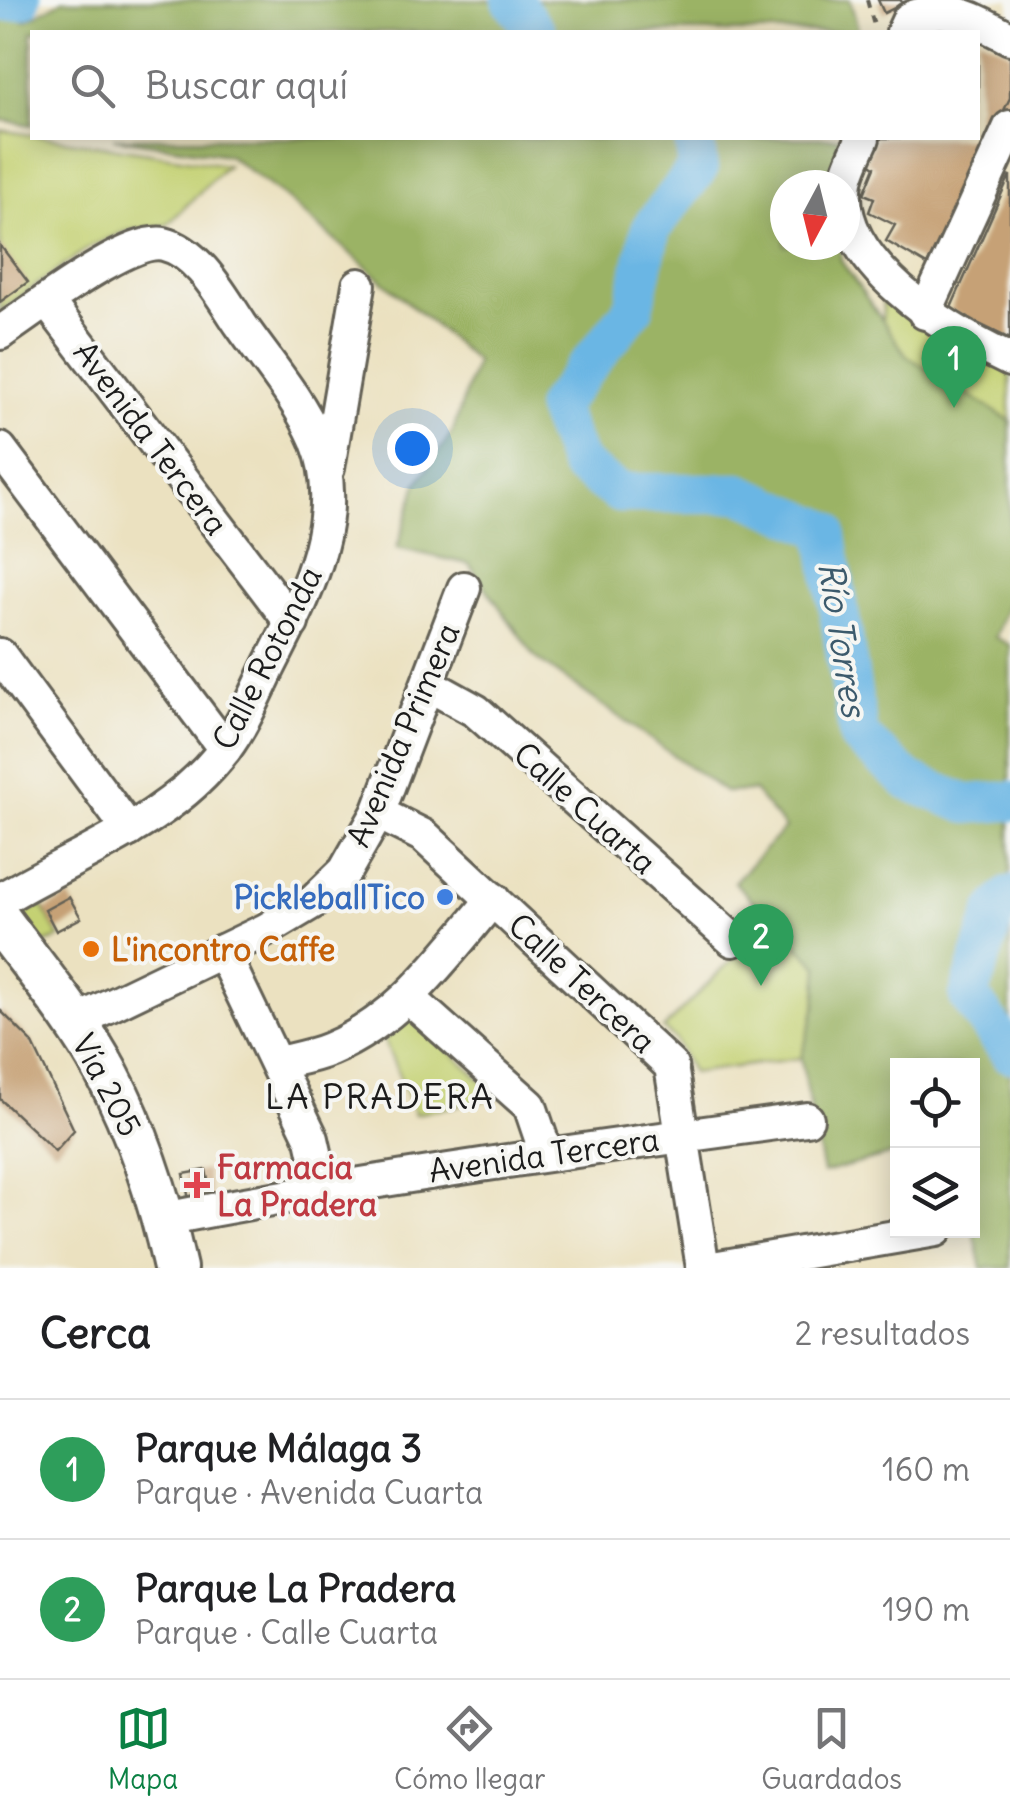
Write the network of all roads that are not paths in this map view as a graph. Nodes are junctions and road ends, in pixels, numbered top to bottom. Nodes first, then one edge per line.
1 (906, 26) edge
2 (1010, 38) edge
3 (1010, 127) edge
4 (861, 140) edge
5 (358, 285) dead end
6 (48, 301) junction
7 (925, 313) junction
8 (0, 333) edge
9 (1010, 360) edge
10 (0, 449) edge
11 (327, 479) junction
12 (464, 588) dead end
13 (292, 622) junction
14 (0, 655) edge
15 (429, 686) junction
16 (225, 749) junction
17 (378, 814) junction
18 (129, 830) junction
19 (493, 899) junction
20 (0, 900) edge
21 (0, 921) edge
22 (733, 940) dead end
23 (222, 950) junction
24 (409, 998) junction
25 (75, 1022) junction
26 (278, 1063) junction
27 (807, 1119) dead end
28 (682, 1136) junction
29 (546, 1153) junction
30 (323, 1188) junction
31 (164, 1219) junction
32 (890, 1238) edge
33 (175, 1268) edge
34 (703, 1268) edge
35 (713, 1268) edge

1 - 2 street
3 - 7 street
4 - 7 street
5 - 11 street
6 - 8 street, Calle Rotonda
6 - 11 street, Calle Rotonda
6 - 13 street, Avenida Tercera
7 - 9 street
10 - 16 street
11 - 13 street, Calle Rotonda
12 - 15 street, Avenida Primera
13 - 16 street, Calle Rotonda
14 - 18 street
15 - 17 street, Avenida Primera
15 - 22 street, Calle Cuarta
16 - 18 street, Calle Rotonda
17 - 19 street, Calle Tercera
17 - 23 street, Avenida Primera
18 - 20 street, Calle Rotonda
19 - 24 street
19 - 28 street, Calle Tercera
21 - 25 main road, Vía 205
23 - 25 street, Avenida Primera
23 - 26 street
24 - 26 street
24 - 29 street
25 - 31 main road, Vía 205
26 - 30 street
27 - 28 street, Avenida Tercera
28 - 29 street, Avenida Tercera
28 - 34 street, Calle Tercera
29 - 30 street, Avenida Tercera
30 - 31 street, Avenida Tercera
31 - 33 main road, Vía 205
32 - 35 street

